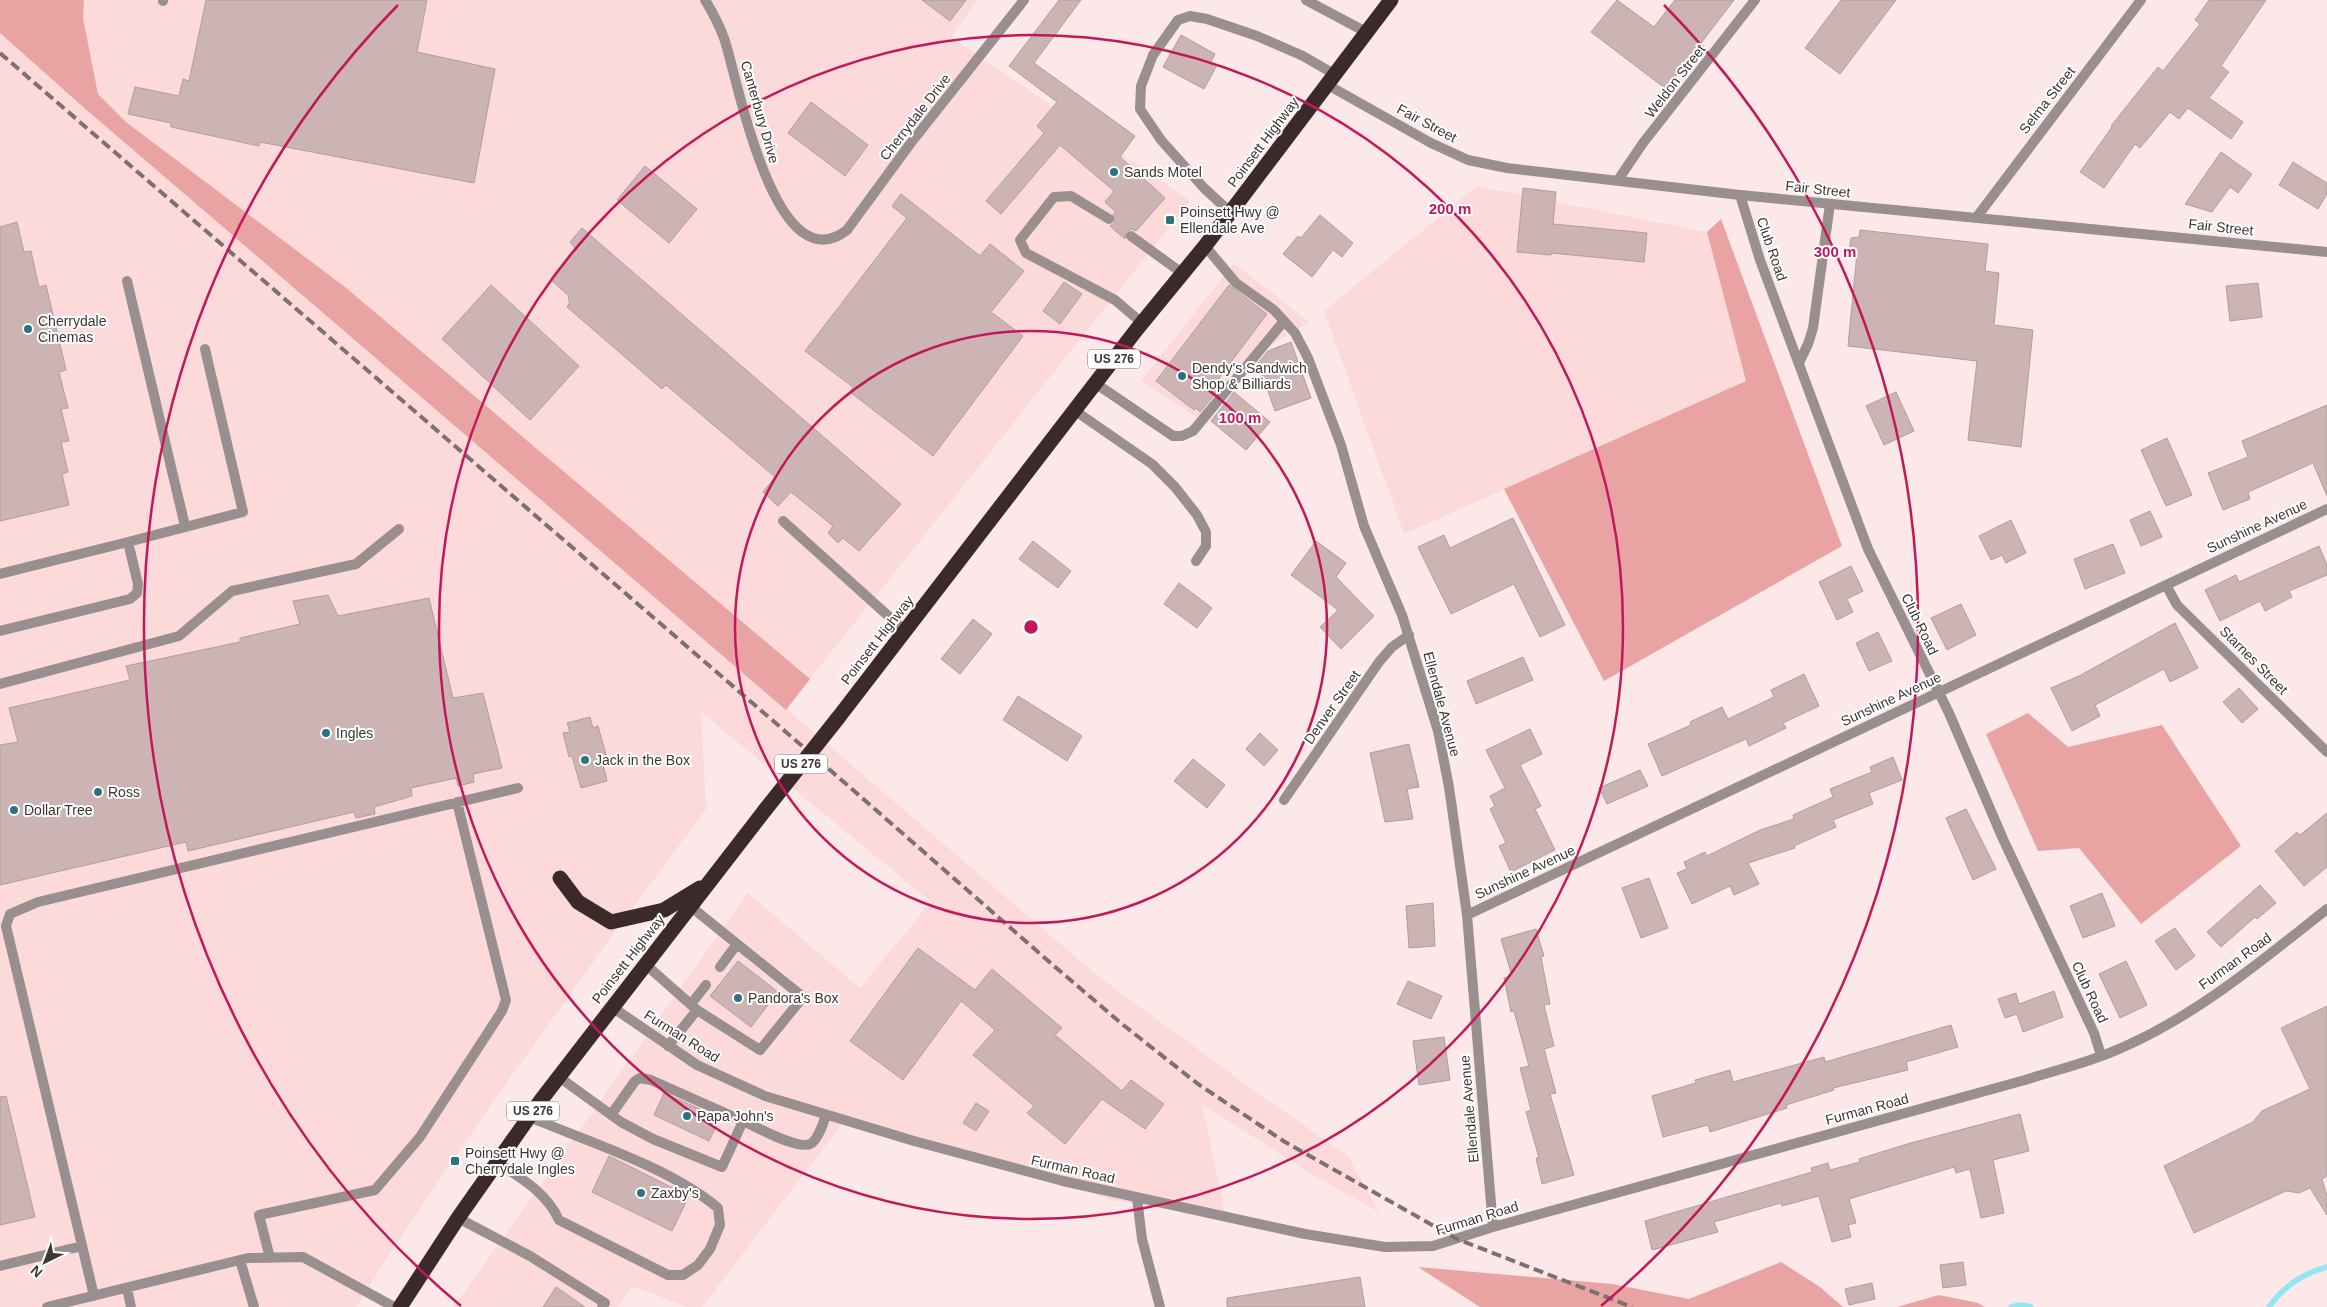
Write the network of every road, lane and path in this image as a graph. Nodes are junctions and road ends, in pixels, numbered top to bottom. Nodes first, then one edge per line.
1 (705, 0) edge
2 (1024, 0) edge
3 (1306, 0) edge
4 (1391, 0) edge
5 (1755, 0) edge
6 (2142, 0) edge
7 (1366, 32) junction
8 (1330, 79) junction
9 (1618, 180) junction
10 (1740, 195) junction
11 (1830, 204) junction
12 (1230, 212) junction
13 (1976, 218) junction
14 (1109, 219) dead end
15 (1131, 236) dead end
16 (823, 240) joint
17 (1205, 246) junction
18 (2327, 252) edge
19 (1182, 274) junction
20 (127, 281) dead end
21 (1284, 321) junction
22 (1142, 322) junction
23 (205, 349) dead end
24 (1799, 363) junction
25 (1095, 383) junction
26 (1074, 410) junction
27 (2327, 509) edge
28 (783, 521) dead end
29 (185, 526) junction
30 (398, 529) dead end
31 (128, 542) junction
32 (1196, 561) dead end
33 (0, 574) edge
34 (2166, 585) junction
35 (0, 631) edge
36 (905, 631) junction
37 (1408, 635) junction
38 (0, 684) edge
39 (1938, 692) junction
40 (2327, 752) edge
41 (518, 788) dead end
42 (1284, 800) dead end
43 (457, 802) junction
44 (560, 878) dead end
45 (707, 884) junction
46 (690, 906) junction
47 (2327, 908) edge
48 (1467, 914) junction
49 (737, 944) junction
50 (644, 964) junction
51 (720, 967) dead end
52 (706, 985) dead end
53 (612, 1006) junction
54 (694, 1007) junction
55 (668, 1046) junction
56 (2101, 1055) junction
57 (558, 1077) junction
58 (611, 1115) junction
59 (826, 1115) junction
60 (529, 1117) junction
61 (743, 1122) junction
62 (496, 1162) junction
63 (1137, 1198) junction
64 (458, 1218) junction
65 (1493, 1227) junction
66 (82, 1246) junction
67 (270, 1258) junction
68 (240, 1260) junction
69 (0, 1266) edge
70 (126, 1288) junction
71 (94, 1296) junction
72 (597, 1304) edge
73 (60, 1305) edge
74 (47, 1307) edge
75 (131, 1307) edge
76 (254, 1307) edge
77 (394, 1307) edge
78 (400, 1307) edge
79 (1160, 1307) edge

1 - 16 street, Canterbury Drive
2 - 16 street, Cherrydale Drive
3 - 7 street
4 - 7 highway, Poinsett Highway / US 276
5 - 9 street, Weldon Street
6 - 13 street, Selma Street
7 - 8 highway, Poinsett Highway / US 276
8 - 9 street, Fair Street
8 - 12 highway, Poinsett Highway / US 276
8 - 12 street, Fair Street
9 - 10 street, Fair Street
10 - 11 street, Fair Street
10 - 24 street, Club Road
11 - 13 street, Fair Street
11 - 24 street
12 - 17 highway, Poinsett Highway / US 276
13 - 18 street, Fair Street
14 - 22 street
15 - 19 street
17 - 19 highway, Poinsett Highway / US 276
17 - 21 street, Ellendale Avenue
19 - 22 highway, Poinsett Highway / US 276
20 - 29 street
21 - 25 street
21 - 37 street, Ellendale Avenue
22 - 25 highway, Poinsett Highway / US 276
23 - 29 street
24 - 39 street, Club Road
25 - 26 highway, Poinsett Highway / US 276
26 - 32 street
26 - 36 highway, Poinsett Highway / US 276
27 - 34 street, Sunshine Avenue
28 - 36 street
29 - 31 street
30 - 38 street
31 - 33 street
31 - 35 street
34 - 39 street, Sunshine Avenue
34 - 40 street, Starnes Street
36 - 45 highway, Poinsett Highway / US 276, bridge
37 - 42 street, Denver Street
37 - 48 street, Ellendale Avenue
39 - 48 street, Sunshine Avenue
39 - 56 street, Club Road
41 - 43 street
43 - 66 street
43 - 67 street
44 - 45 highway
45 - 46 highway, Poinsett Highway / US 276
46 - 49 street
46 - 50 highway, Poinsett Highway / US 276
47 - 56 street, Furman Road
48 - 65 street, Ellendale Avenue
49 - 51 street
49 - 54 street
50 - 53 highway, Poinsett Highway / US 276
50 - 54 street
52 - 54 street
53 - 55 street, Furman Road
53 - 57 highway, Poinsett Highway / US 276
54 - 55 street
55 - 59 street, Furman Road
56 - 65 street, Furman Road
57 - 58 street
57 - 60 highway, Poinsett Highway / US 276
58 - 61 street
58 - 61 street
59 - 61 street
59 - 63 street, Furman Road
60 - 62 highway, Poinsett Highway / US 276
60 - 62 street
62 - 64 highway, Poinsett Highway / US 276
63 - 65 street, Furman Road
63 - 79 street
64 - 72 street
64 - 78 highway, Poinsett Highway / US 276
66 - 69 street
66 - 71 street
67 - 68 street
67 - 77 street
68 - 70 street
68 - 76 street
70 - 71 street
70 - 75 street
71 - 73 street
73 - 74 street

